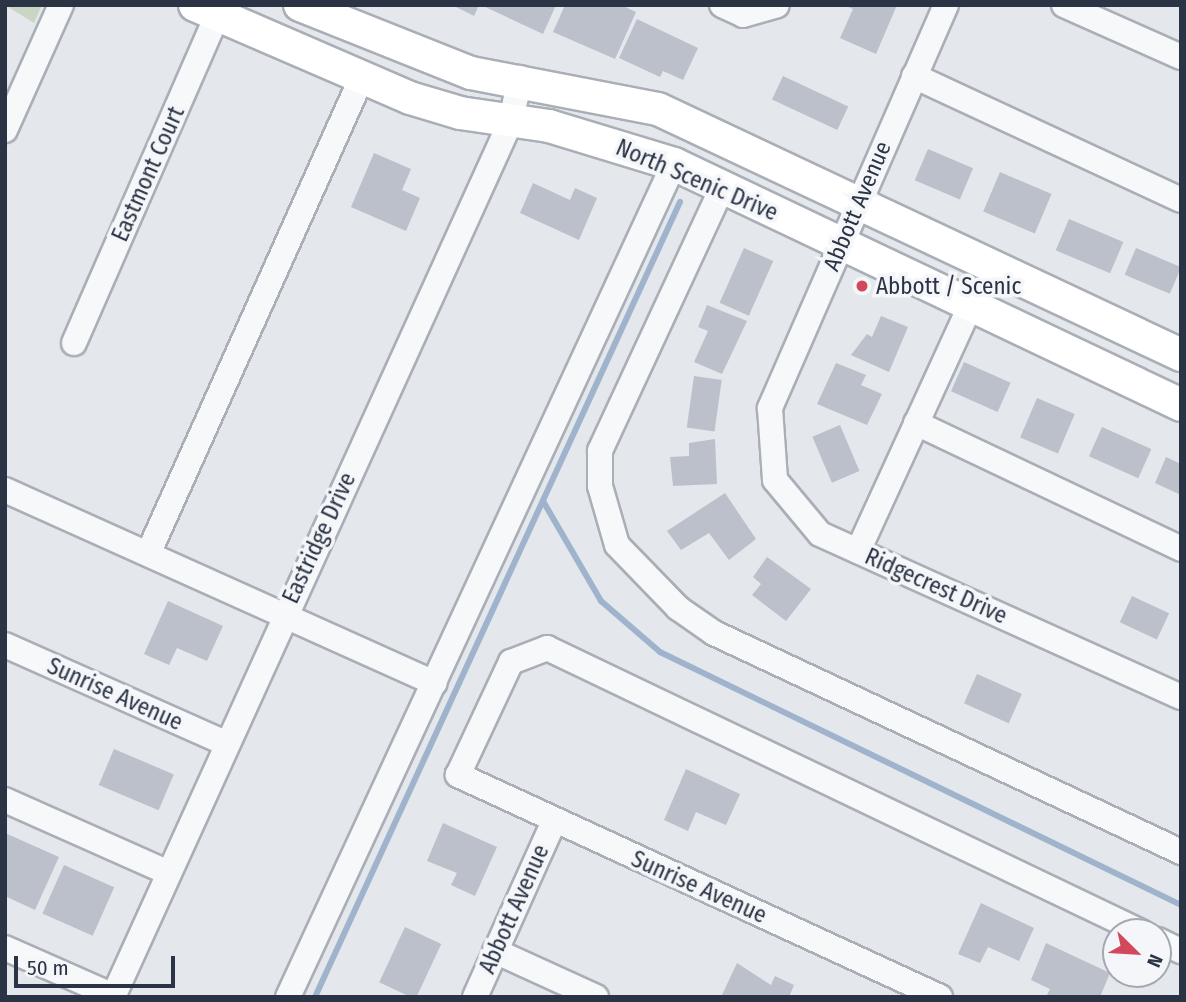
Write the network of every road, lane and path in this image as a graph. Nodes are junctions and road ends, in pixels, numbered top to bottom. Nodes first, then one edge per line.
1 (61, 5) edge
2 (300, 5) edge
3 (722, 5) edge
4 (777, 5) edge
5 (946, 5) edge
6 (1064, 5) edge
7 (211, 9) edge
8 (1181, 57) edge
9 (914, 76) junction
10 (362, 77) junction
11 (520, 78) junction
12 (511, 121) junction
13 (5, 130) edge
14 (674, 164) junction
15 (722, 188) junction
16 (1181, 200) edge
17 (856, 204) junction
18 (840, 244) junction
19 (970, 306) junction
20 (74, 343) dead end
21 (1181, 355) edge
22 (1181, 405) edge
23 (771, 408) joint
24 (916, 423) junction
25 (5, 490) edge
26 (1181, 548) edge
27 (858, 551) junction
28 (148, 554) junction
29 (284, 614) junction
30 (5, 645) edge
31 (435, 683) junction
32 (1181, 697) edge
33 (225, 743) junction
34 (5, 800) edge
35 (554, 821) junction
36 (1181, 852) edge
37 (167, 872) junction
38 (1112, 918) edge
39 (5, 948) edge
40 (495, 951) junction
41 (114, 997) edge
42 (288, 997) edge
43 (475, 997) edge
44 (596, 997) edge
45 (940, 997) edge

1 - 13 street
2 - 11 main road, North Scenic Drive
3 - 4 street
5 - 9 street, Abbott Avenue
6 - 8 street
7 - 10 main road, North Scenic Drive
7 - 20 street, Eastmont Court
9 - 16 street
9 - 17 street, Abbott Avenue
10 - 12 main road, North Scenic Drive
10 - 28 street
11 - 12 street, Eastridge Drive
11 - 17 main road, North Scenic Drive
12 - 14 main road, North Scenic Drive
12 - 29 street, Eastridge Drive
14 - 15 main road, North Scenic Drive
14 - 31 street
15 - 18 main road, North Scenic Drive
15 - 36 street
17 - 18 street, Abbott Avenue
17 - 21 main road, North Scenic Drive
18 - 19 main road, North Scenic Drive
18 - 23 street, Abbott Avenue
19 - 22 main road, North Scenic Drive
19 - 24 street
23 - 27 street, Ridgecrest Drive
24 - 26 street
24 - 27 street
25 - 28 street
27 - 32 street, Ridgecrest Drive
28 - 29 street
29 - 31 street
29 - 33 street, Eastridge Drive
30 - 33 street, Sunrise Avenue
31 - 42 street
33 - 37 street, Eastridge Drive
34 - 37 street
35 - 38 street, Sunrise Avenue
35 - 40 street, Abbott Avenue
35 - 45 street, Sunrise Avenue
37 - 41 street, Eastridge Drive
39 - 41 street
40 - 43 street, Abbott Avenue
40 - 44 street

